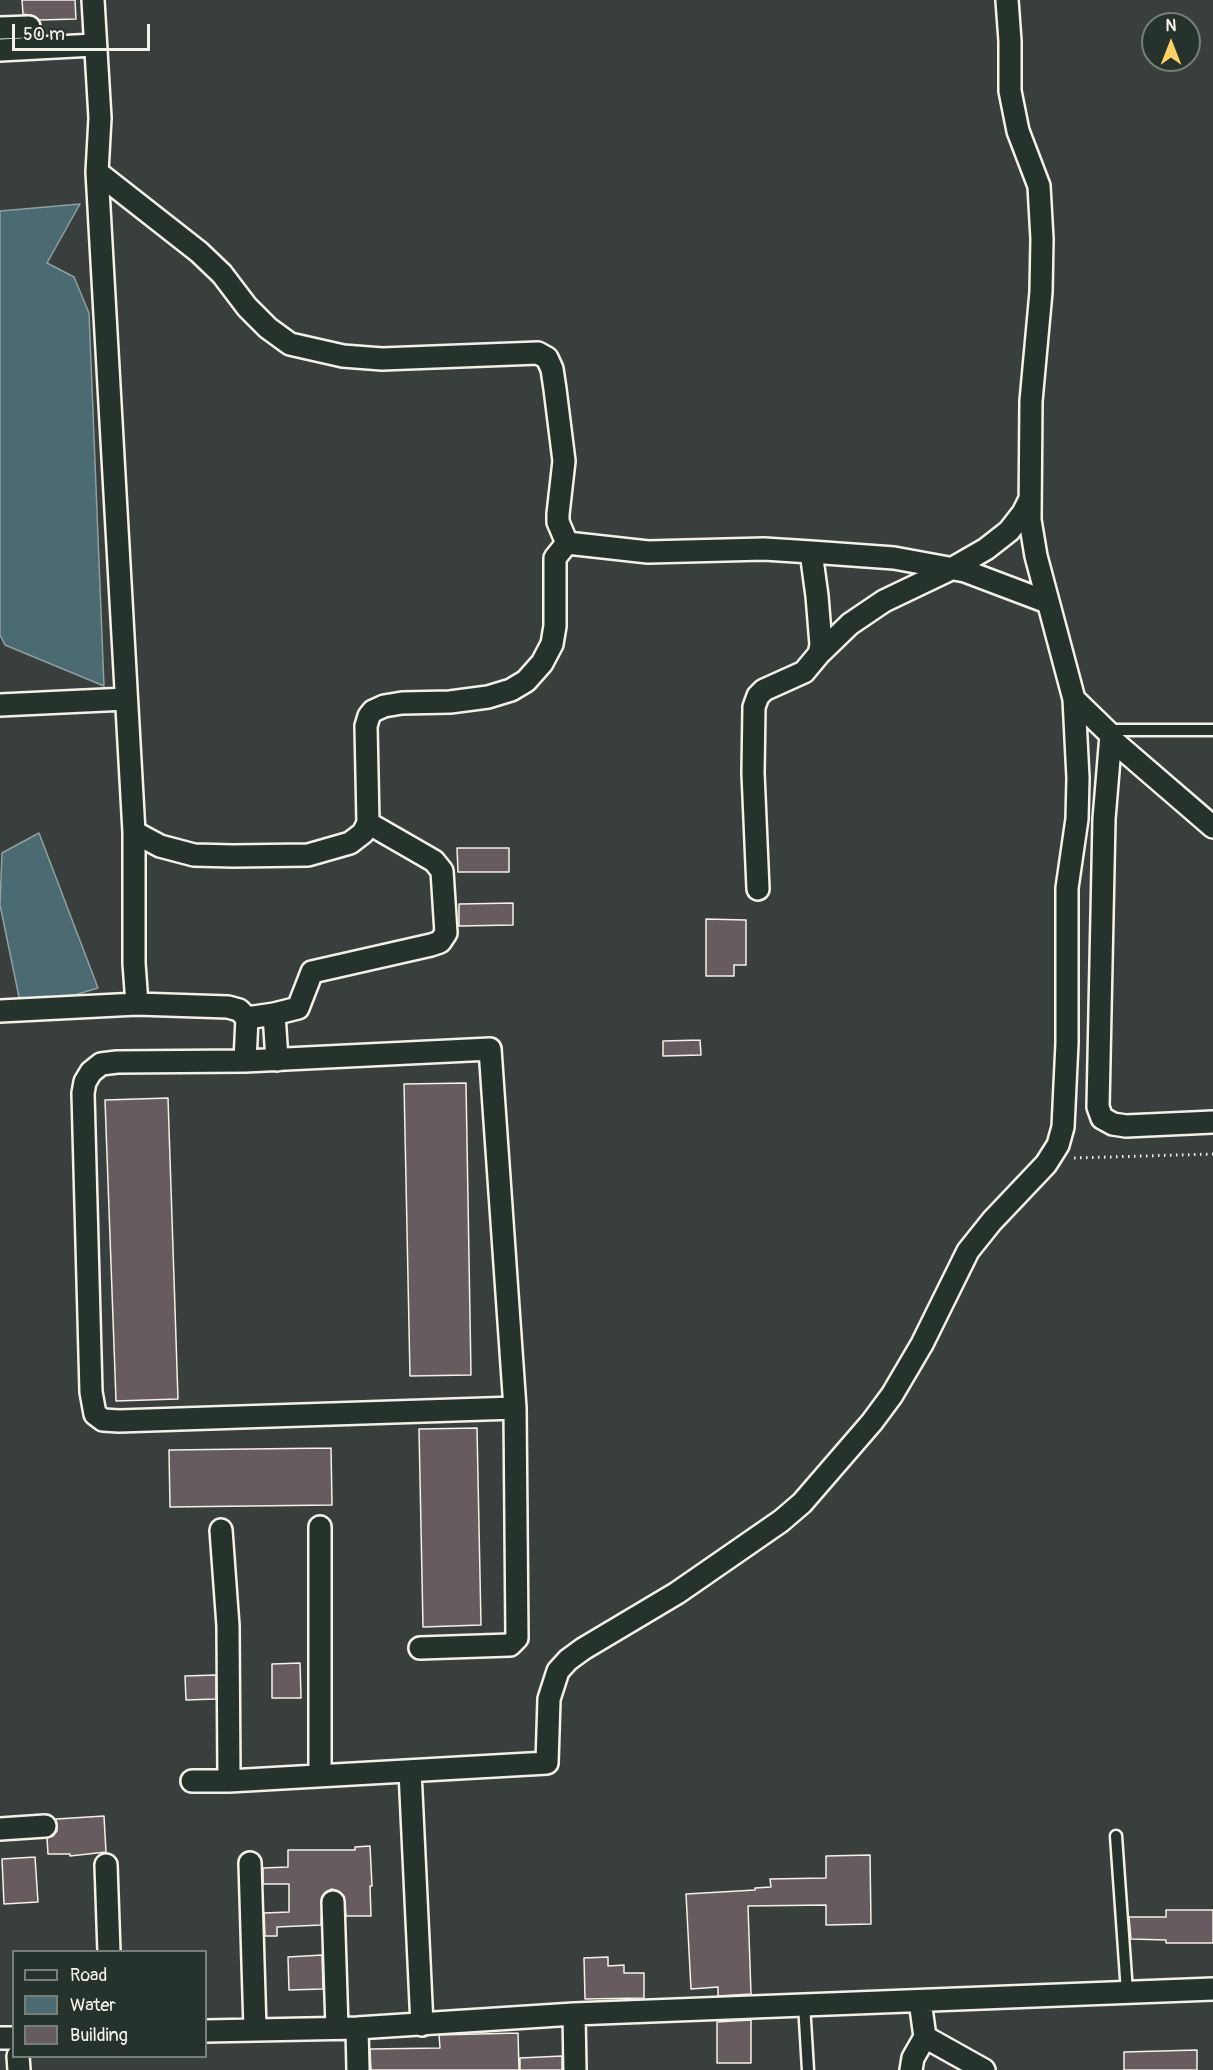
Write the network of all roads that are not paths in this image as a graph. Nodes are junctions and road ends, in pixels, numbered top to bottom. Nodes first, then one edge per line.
1 (93, 0) edge
2 (1007, 0) edge
3 (29, 27) dead end
4 (0, 28) edge
5 (94, 45) junction
6 (0, 50) edge
7 (97, 172) junction
8 (1030, 499) junction
9 (567, 543) junction
10 (811, 552) junction
11 (953, 568) junction
12 (1047, 602) junction
13 (819, 654) junction
14 (126, 699) junction
15 (1074, 699) junction
16 (0, 705) edge
17 (1213, 730) edge
18 (1110, 734) junction
19 (368, 823) junction
20 (1213, 827) edge
21 (134, 832) junction
22 (758, 889) dead end
23 (137, 1004) junction
24 (0, 1011) edge
25 (274, 1014) junction
26 (247, 1017) junction
27 (277, 1060) junction
28 (245, 1061) junction
29 (1213, 1122) edge
30 (515, 1408) junction
31 (320, 1527) dead end
32 (221, 1530) dead end
33 (420, 1648) dead end
34 (410, 1770) junction
35 (320, 1774) junction
36 (229, 1780) junction
37 (192, 1781) dead end
38 (45, 1826) dead end
39 (0, 1829) edge
40 (1116, 1836) dead end
41 (250, 1863) dead end
42 (106, 1865) dead end
43 (333, 1902) dead end
44 (109, 1950) edge
45 (1213, 1989) edge
46 (1126, 1992) junction
47 (920, 2001) junction
48 (804, 2004) junction
49 (574, 2014) junction
50 (422, 2025) junction
51 (347, 2028) junction
52 (255, 2029) junction
53 (207, 2031) edge
54 (925, 2037) junction
55 (358, 2070) edge
56 (575, 2070) edge
57 (808, 2070) edge
58 (911, 2070) edge
59 (984, 2070) edge

1 - 5 street
2 - 8 street
3 - 4 street
5 - 6 street
5 - 7 street
7 - 9 street
7 - 14 street
8 - 11 street
8 - 12 street
9 - 10 street
9 - 19 street
10 - 11 street
10 - 13 street
11 - 12 street
11 - 13 street
12 - 15 street
13 - 22 street
14 - 16 street
14 - 21 street
15 - 18 street
15 - 34 street
17 - 18 lane
18 - 20 street
18 - 29 street
19 - 21 street
19 - 25 street
21 - 23 street
23 - 24 street
23 - 26 street
25 - 26 street
25 - 27 street
26 - 28 street
27 - 28 street
27 - 30 street
28 - 30 street
30 - 33 street
31 - 35 street
32 - 36 street
34 - 35 street
34 - 50 street
35 - 36 street
36 - 37 street
38 - 39 street
40 - 46 lane
41 - 52 street
42 - 44 street
43 - 51 street
45 - 46 street
46 - 47 street
47 - 48 street
47 - 54 street
48 - 49 street
48 - 57 lane
49 - 50 street
49 - 56 street
50 - 51 street
51 - 52 street
51 - 55 street
52 - 53 street
54 - 58 street
54 - 59 street

